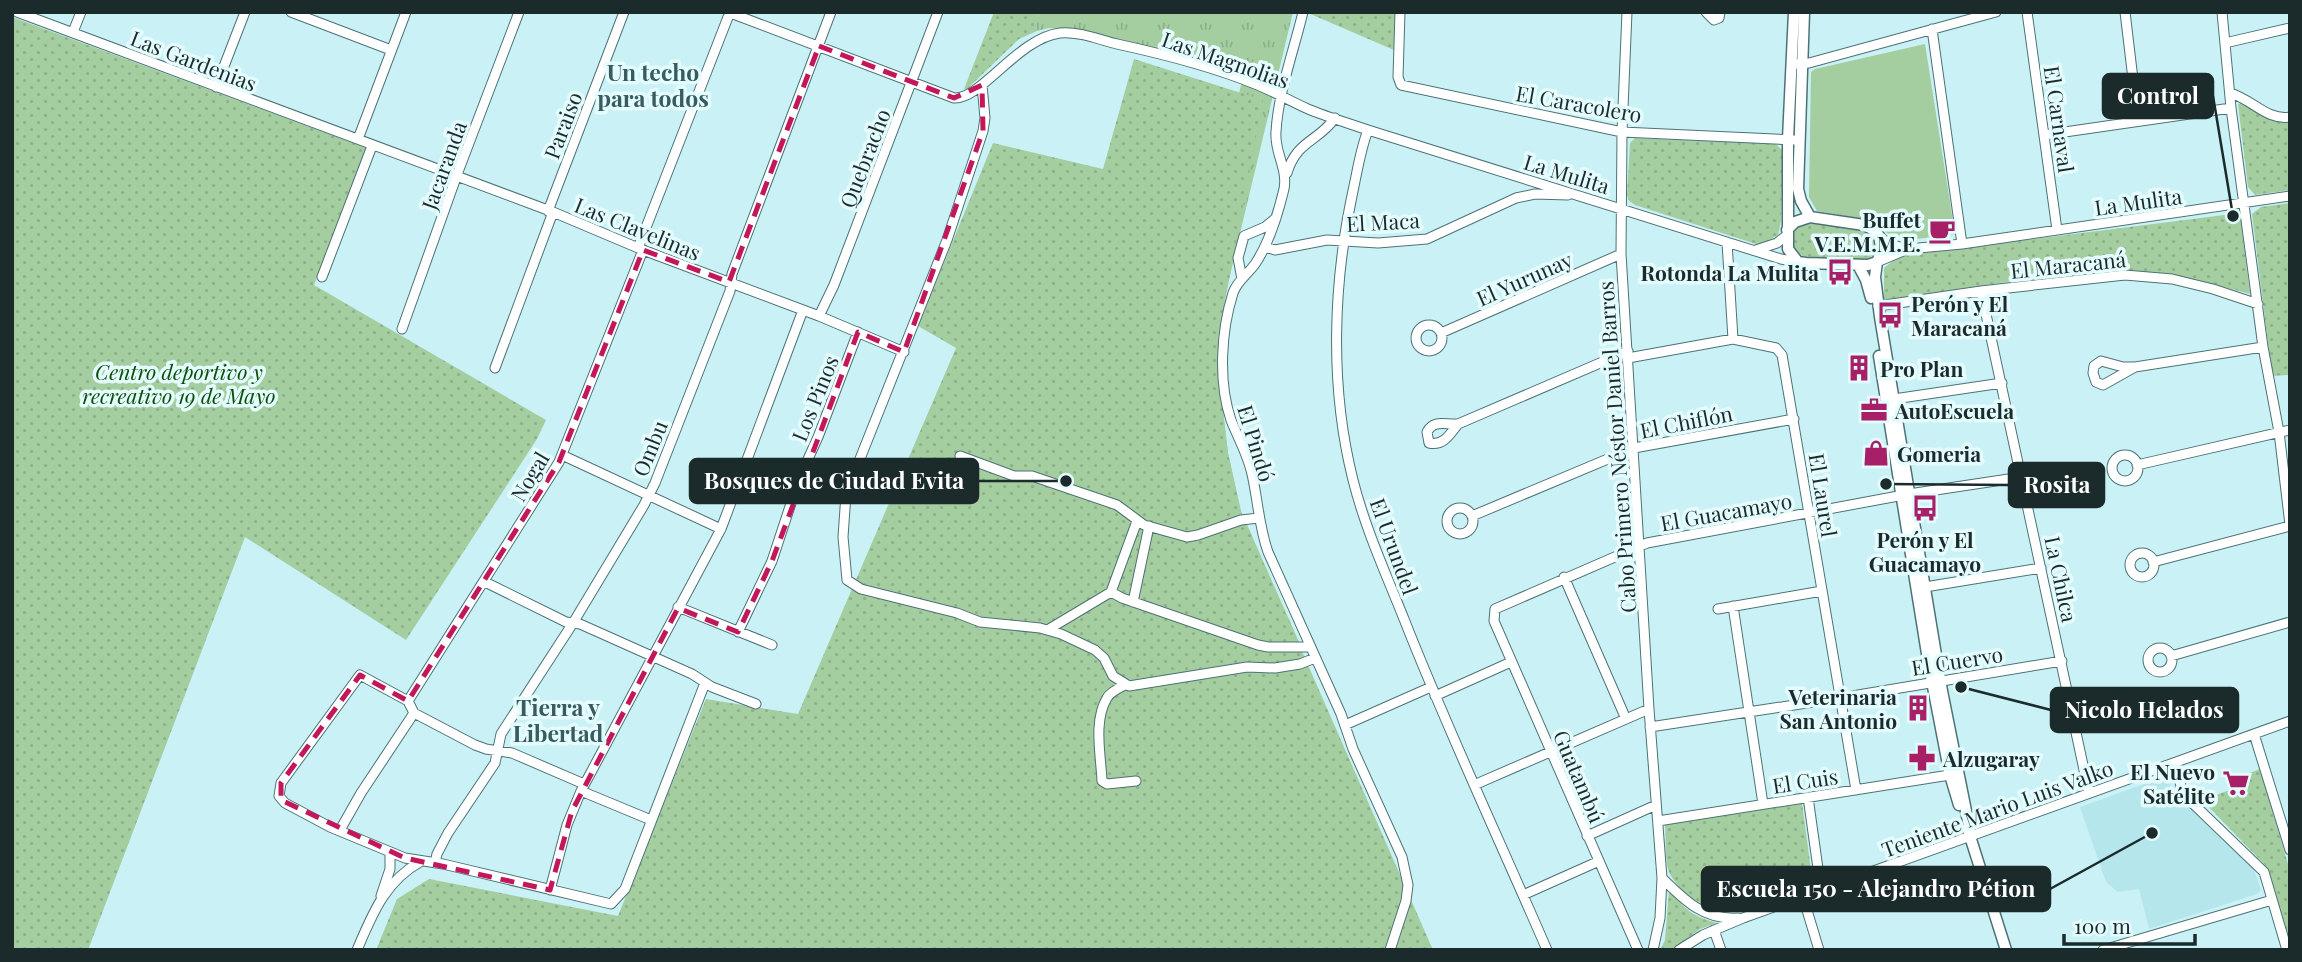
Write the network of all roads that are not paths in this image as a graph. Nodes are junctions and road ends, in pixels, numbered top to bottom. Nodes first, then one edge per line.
1 (17, 12) edge
2 (82, 12) edge
3 (245, 12) edge
4 (291, 12) edge
5 (406, 12) edge
6 (519, 12) edge
7 (624, 12) edge
8 (729, 12) edge
9 (831, 12) edge
10 (938, 12) edge
11 (1303, 12) edge
12 (1400, 12) edge
13 (1627, 12) edge
14 (1706, 12) edge
15 (1720, 12) edge
16 (1794, 12) edge
17 (1804, 12) edge
18 (1996, 12) edge
19 (2027, 12) edge
20 (2125, 12) edge
21 (2222, 12) edge
22 (1982, 14) edge
23 (2290, 28) edge
24 (1932, 29) junction
25 (73, 32) junction
26 (2225, 43) junction
27 (819, 46) junction
28 (391, 50) junction
29 (1797, 64) junction
30 (912, 83) junction
31 (982, 85) junction
32 (216, 88) junction
33 (2230, 93) junction
34 (1282, 95) junction
35 (2231, 108) junction
36 (2290, 117) edge
37 (1335, 118) junction
38 (2138, 121) junction
39 (1368, 130) junction
40 (1622, 132) junction
41 (2044, 135) junction
42 (358, 139) junction
43 (1794, 140) junction
44 (372, 146) junction
45 (457, 178) junction
46 (1285, 178) junction
47 (1580, 195) junction
48 (2290, 197) edge
49 (2244, 204) junction
50 (1620, 207) junction
51 (551, 212) junction
52 (1277, 217) junction
53 (1810, 217) junction
54 (2057, 230) junction
55 (1787, 232) junction
56 (1879, 236) junction
57 (1343, 242) junction
58 (1727, 242) junction
59 (1962, 244) junction
60 (1265, 247) junction
61 (640, 249) junction
62 (1908, 249) junction
63 (1755, 251) junction
64 (1621, 254) junction
65 (1798, 262) junction
66 (1877, 262) junction
67 (1858, 265) junction
68 (322, 277) dead end
69 (1242, 279) junction
70 (731, 283) junction
71 (1981, 291) junction
72 (2258, 304) junction
73 (1878, 306) junction
74 (803, 310) junction
75 (819, 316) junction
76 (402, 329) dead end
77 (858, 332) junction
78 (1441, 333) dead end
79 (1733, 339) junction
80 (2263, 347) junction
81 (904, 352) junction
82 (1628, 355) junction
83 (2135, 367) dead end
84 (495, 368) dead end
85 (2001, 383) junction
86 (1894, 399) junction
87 (1794, 419) junction
88 (1458, 424) dead end
89 (2290, 430) edge
90 (2279, 432) junction
91 (1634, 448) junction
92 (562, 455) junction
93 (960, 456) dead end
94 (2137, 465) dead end
95 (2022, 477) junction
96 (1905, 495) junction
97 (649, 496) junction
98 (1810, 513) junction
99 (1472, 516) dead end
100 (1259, 517) junction
101 (1137, 521) junction
102 (1149, 526) junction
103 (2290, 526) edge
104 (721, 528) junction
105 (1640, 544) junction
106 (2153, 562) dead end
107 (2041, 568) junction
108 (1564, 577) junction
109 (485, 582) junction
110 (1925, 587) junction
111 (1822, 591) junction
112 (1111, 592) junction
113 (1133, 602) junction
114 (1733, 606) junction
115 (678, 607) junction
116 (1718, 609) dead end
117 (1493, 614) joint
118 (2290, 622) edge
119 (573, 623) junction
120 (1049, 629) junction
121 (738, 632) junction
122 (772, 645) dead end
123 (1311, 647) junction
124 (2171, 656) dead end
125 (651, 657) junction
126 (1315, 657) junction
127 (2062, 661) junction
128 (1511, 662) junction
129 (1936, 680) junction
130 (705, 683) junction
131 (1125, 685) junction
132 (1433, 692) junction
133 (1840, 698) junction
134 (408, 701) junction
135 (756, 704) dead end
136 (1648, 709) junction
137 (1750, 712) junction
138 (414, 713) junction
139 (1626, 719) junction
140 (2290, 720) edge
141 (1345, 725) junction
142 (1650, 727) junction
143 (2254, 734) junction
144 (498, 751) junction
145 (1550, 752) junction
146 (2175, 763) junction
147 (1954, 775) junction
148 (1136, 781) dead end
149 (1474, 785) junction
150 (582, 788) junction
151 (1856, 790) junction
152 (2089, 793) junction
153 (1808, 797) junction
154 (1763, 804) junction
155 (1656, 805) junction
156 (651, 820) junction
157 (1658, 821) junction
158 (340, 830) junction
159 (1587, 836) junction
160 (1971, 836) junction
161 (2290, 850) edge
162 (390, 853) junction
163 (420, 862) junction
164 (1597, 862) junction
165 (435, 863) junction
166 (1662, 878) junction
167 (550, 890) junction
168 (1821, 890) junction
169 (1523, 895) junction
170 (381, 897) junction
171 (1803, 897) junction
172 (2272, 900) junction
173 (1743, 918) junction
174 (1714, 930) junction
175 (357, 950) edge
176 (1390, 950) edge
177 (1547, 950) edge
178 (1638, 950) edge
179 (1653, 950) edge
180 (1679, 950) edge
181 (1720, 950) edge
182 (1819, 950) edge
183 (2007, 950) edge
184 (2103, 950) edge
185 (2287, 950) edge

1 - 25 street, Las Gardenias
2 - 25 street
3 - 32 street
4 - 28 street
5 - 28 street
6 - 45 street, Jacaranda
7 - 51 street, Paraiso
8 - 27 street, Las Magnolias
8 - 61 street, Nogal
9 - 27 street, Ombu
10 - 30 street, Quebracho
11 - 34 street, El Pindó
12 - 40 street, El Caracolero
13 - 40 street, Cabo Primero Néstor Daniel Barros
14 - 15 street
16 - 29 main road
17 - 29 main road
18 - 22 street
19 - 41 street, El Carnaval
20 - 38 street
21 - 26 street
22 - 24 street
23 - 26 street
24 - 29 street
24 - 59 street
25 - 32 street, Las Gardenias
26 - 33 street
27 - 30 street, Las Magnolias
27 - 70 street, Ombu
28 - 42 street
29 - 43 main road
30 - 31 street, Las Magnolias
30 - 75 street, Quebracho
31 - 34 street, Las Magnolias
31 - 81 street
32 - 42 street, Las Gardenias
33 - 35 street
33 - 36 street
34 - 37 street, Las Magnolias
34 - 46 street, El Pindó
35 - 38 street
35 - 49 street
37 - 39 street, Las Magnolias
37 - 46 street
38 - 41 street
39 - 47 street, La Mulita
39 - 57 street, El Urundel
40 - 43 street, El Caracolero
40 - 50 street, Cabo Primero Néstor Daniel Barros
41 - 54 street, El Carnaval
42 - 44 street, Las Clavelinas
43 - 53 main road
43 - 55 main road
44 - 45 street, Las Clavelinas
44 - 68 street
45 - 51 street, Las Clavelinas
45 - 76 street, Jacaranda
46 - 52 street, El Pindó
47 - 50 street, La Mulita
47 - 57 street, El Maca
48 - 49 street, La Mulita
49 - 54 street, La Mulita
49 - 72 street
50 - 58 street, La Mulita
50 - 64 street, Cabo Primero Néstor Daniel Barros
51 - 61 street, Las Clavelinas
51 - 84 street, Paraiso
52 - 60 street, El Pindó
52 - 69 street
53 - 55 main road
53 - 56 main road
54 - 59 street, La Mulita
55 - 63 street
55 - 65 main road
56 - 62 street, La Mulita
56 - 66 main road
57 - 60 street, El Maca
57 - 132 street, El Urundel
58 - 63 street, La Mulita
58 - 79 street
59 - 62 street, La Mulita
60 - 69 street, El Pindó
61 - 70 street, Las Clavelinas
61 - 92 street, Nogal
62 - 66 street, La Mulita
63 - 65 street, La Mulita
64 - 78 street, El Yurunay
64 - 82 street, Cabo Primero Néstor Daniel Barros
65 - 67 main road
66 - 67 main road
66 - 73 main road
67 - 96 main road
69 - 100 street, El Pindó
70 - 74 street, Las Clavelinas
70 - 97 street, Ombu
71 - 72 street, El Maracaná
71 - 73 street, El Maracaná
71 - 85 street, La Chilca
72 - 80 street
73 - 86 main road
74 - 75 street, Las Clavelinas
74 - 104 street
75 - 77 street, Las Clavelinas
77 - 81 street, Las Clavelinas
77 - 121 street, Los Pinos
79 - 82 street
79 - 87 street, El Laurel
80 - 83 street
80 - 90 street
81 - 120 street
82 - 88 street
82 - 91 street, Cabo Primero Néstor Daniel Barros
85 - 86 street
85 - 95 street, La Chilca
86 - 96 main road
87 - 91 street, El Chiflón
87 - 98 street, El Laurel
89 - 90 street
90 - 94 street
90 - 103 street
91 - 99 street, El Chiflón
91 - 105 street, Cabo Primero Néstor Daniel Barros
92 - 97 street
92 - 109 street, Nogal
93 - 101 street
95 - 96 street, El Guacamayo
95 - 107 street, La Chilca
96 - 98 street, El Guacamayo
96 - 110 main road
96 - 129 main road
97 - 104 street
97 - 119 street, Ombu
98 - 105 street, El Guacamayo
98 - 111 street, El Laurel
100 - 102 street
100 - 123 street, El Pindó
101 - 102 street
101 - 112 street
102 - 113 street
103 - 106 street
104 - 115 street
105 - 108 street, El Guacamayo
105 - 136 street, Cabo Primero Néstor Daniel Barros
107 - 110 street
107 - 127 street, La Chilca
108 - 117 street, El Guacamayo
108 - 139 street
109 - 119 street
109 - 134 street, Nogal
110 - 129 main road
111 - 114 street
111 - 133 street, El Laurel
112 - 113 street
112 - 120 street
113 - 123 street
114 - 116 street
114 - 137 street
115 - 121 street
115 - 125 street
117 - 128 street, Guatambú
118 - 124 street
119 - 125 street
119 - 144 street, Ombu
120 - 131 street
121 - 122 street
123 - 126 street, El Pindó
125 - 130 street
125 - 150 street
126 - 131 street
126 - 141 street, El Pindó
127 - 129 street, El Cuervo
127 - 152 street, La Chilca
128 - 132 street
128 - 145 street, Guatambú
129 - 133 street, El Cuervo
129 - 147 main road
130 - 135 street
130 - 156 street
131 - 148 street
132 - 141 street
132 - 149 street, El Urundel
133 - 137 street, El Cuervo
133 - 151 street, El Laurel
134 - 138 street
134 - 158 street
136 - 139 street
136 - 142 street, Cabo Primero Néstor Daniel Barros
137 - 142 street, El Cuervo
137 - 154 street
138 - 144 street
138 - 158 street
139 - 145 street
140 - 143 street, Teniente Mario Luis Valko
141 - 176 street, El Pindó
142 - 155 street, Cabo Primero Néstor Daniel Barros
143 - 146 street, Teniente Mario Luis Valko
143 - 161 street
144 - 150 street
144 - 165 street, Ombu
145 - 149 street
145 - 159 street, Guatambú
146 - 152 street, Teniente Mario Luis Valko
146 - 172 street
147 - 151 street, El Cuis
147 - 160 main road
149 - 169 street, El Urundel
150 - 156 street
150 - 167 street
151 - 153 street, El Cuis
152 - 160 street, Teniente Mario Luis Valko
153 - 154 street, El Cuis
153 - 168 street
154 - 157 street, El Cuis
155 - 157 street, Cabo Primero Néstor Daniel Barros
155 - 159 street
156 - 167 street
157 - 166 street, Cabo Primero Néstor Daniel Barros
158 - 162 street
159 - 164 street, Guatambú
160 - 168 street, Teniente Mario Luis Valko
160 - 183 main road
162 - 163 street
162 - 170 street
163 - 165 street
163 - 170 street
164 - 169 street
164 - 178 street, Guatambú
165 - 167 street
166 - 173 street
166 - 179 street, Cabo Primero Néstor Daniel Barros
168 - 171 street, Teniente Mario Luis Valko
169 - 177 street, El Urundel
170 - 175 street
171 - 173 street, Teniente Mario Luis Valko
171 - 182 street
172 - 184 street
172 - 185 street
173 - 174 street, Teniente Mario Luis Valko
174 - 180 street, Teniente Mario Luis Valko
174 - 181 street

